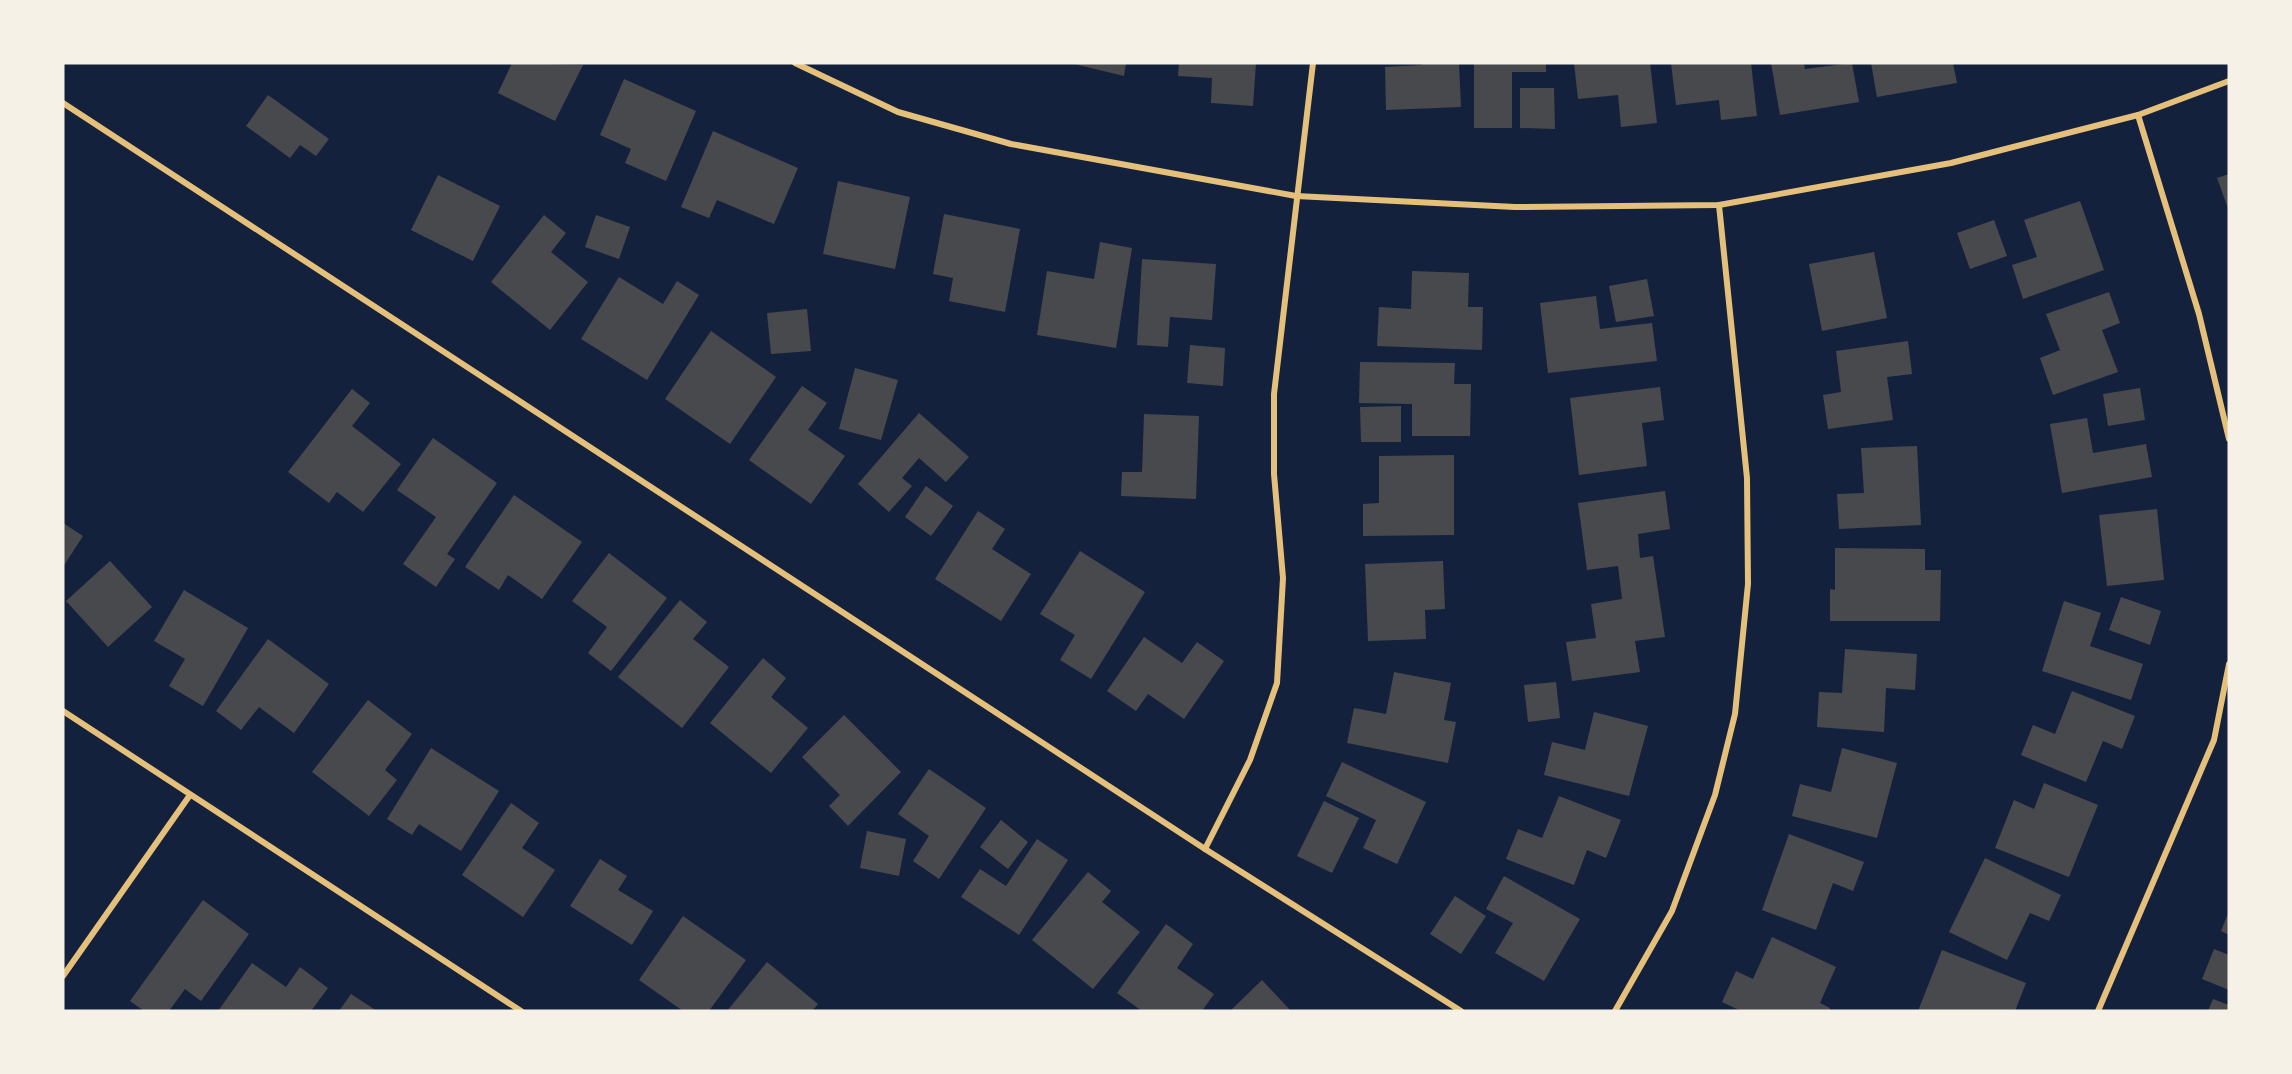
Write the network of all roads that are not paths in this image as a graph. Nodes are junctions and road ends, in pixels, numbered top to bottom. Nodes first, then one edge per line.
1 (795, 63) edge
2 (1313, 63) edge
3 (2229, 81) edge
4 (63, 103) edge
5 (2138, 115) junction
6 (1296, 196) junction
7 (1719, 205) junction
8 (2229, 440) edge
9 (2229, 664) edge
10 (63, 711) edge
11 (190, 795) junction
12 (1205, 849) junction
13 (63, 976) edge
14 (521, 1011) edge
15 (1461, 1011) edge
16 (1615, 1011) edge
17 (2098, 1011) edge

1 - 6 street
2 - 6 street
3 - 5 street
4 - 12 street
5 - 7 street
5 - 8 street
6 - 7 street
6 - 12 street
7 - 16 street
9 - 17 street
10 - 11 street
11 - 13 street
11 - 14 street
12 - 15 street

